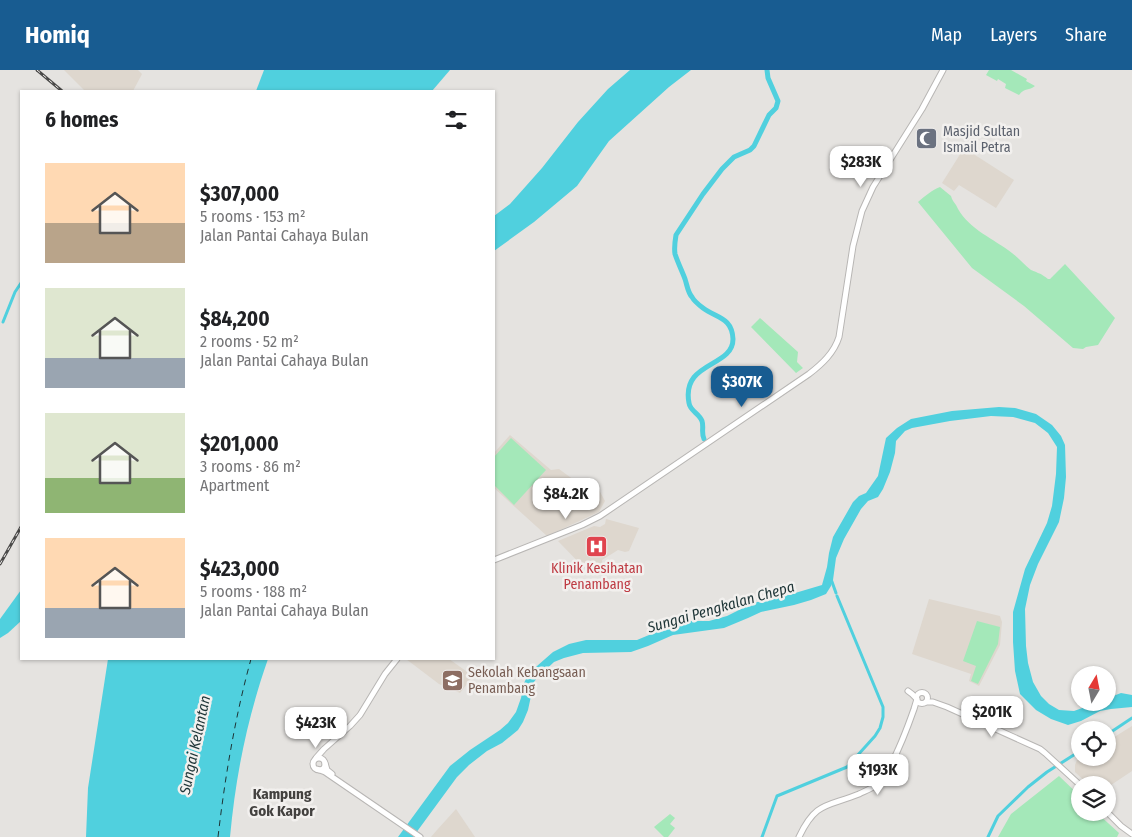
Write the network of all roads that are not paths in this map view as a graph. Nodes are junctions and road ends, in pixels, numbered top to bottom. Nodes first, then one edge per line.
1 (943, 70) edge
2 (495, 560) edge
3 (396, 660) edge
4 (920, 694) junction
5 (926, 694) junction
6 (917, 700) junction
7 (924, 703) junction
8 (940, 704) junction
9 (912, 716) junction
10 (332, 743) junction
11 (316, 758) junction
12 (325, 762) junction
13 (317, 770) junction
14 (1071, 777) edge
15 (354, 792) junction
16 (1116, 821) edge
17 (1132, 834) edge
18 (420, 837) edge
19 (799, 837) edge

1 - 2 main road
3 - 10 main road
4 - 5 main road
4 - 6 main road
4 - 6 main road
5 - 7 main road
5 - 8 main road
6 - 7 main road
6 - 9 main road
7 - 8 main road
7 - 9 main road
8 - 14 main road
9 - 19 main road
10 - 11 main road
10 - 12 main road
11 - 12 main road
11 - 13 main road
12 - 13 main road
12 - 15 main road
13 - 15 main road
15 - 18 main road
16 - 17 main road

